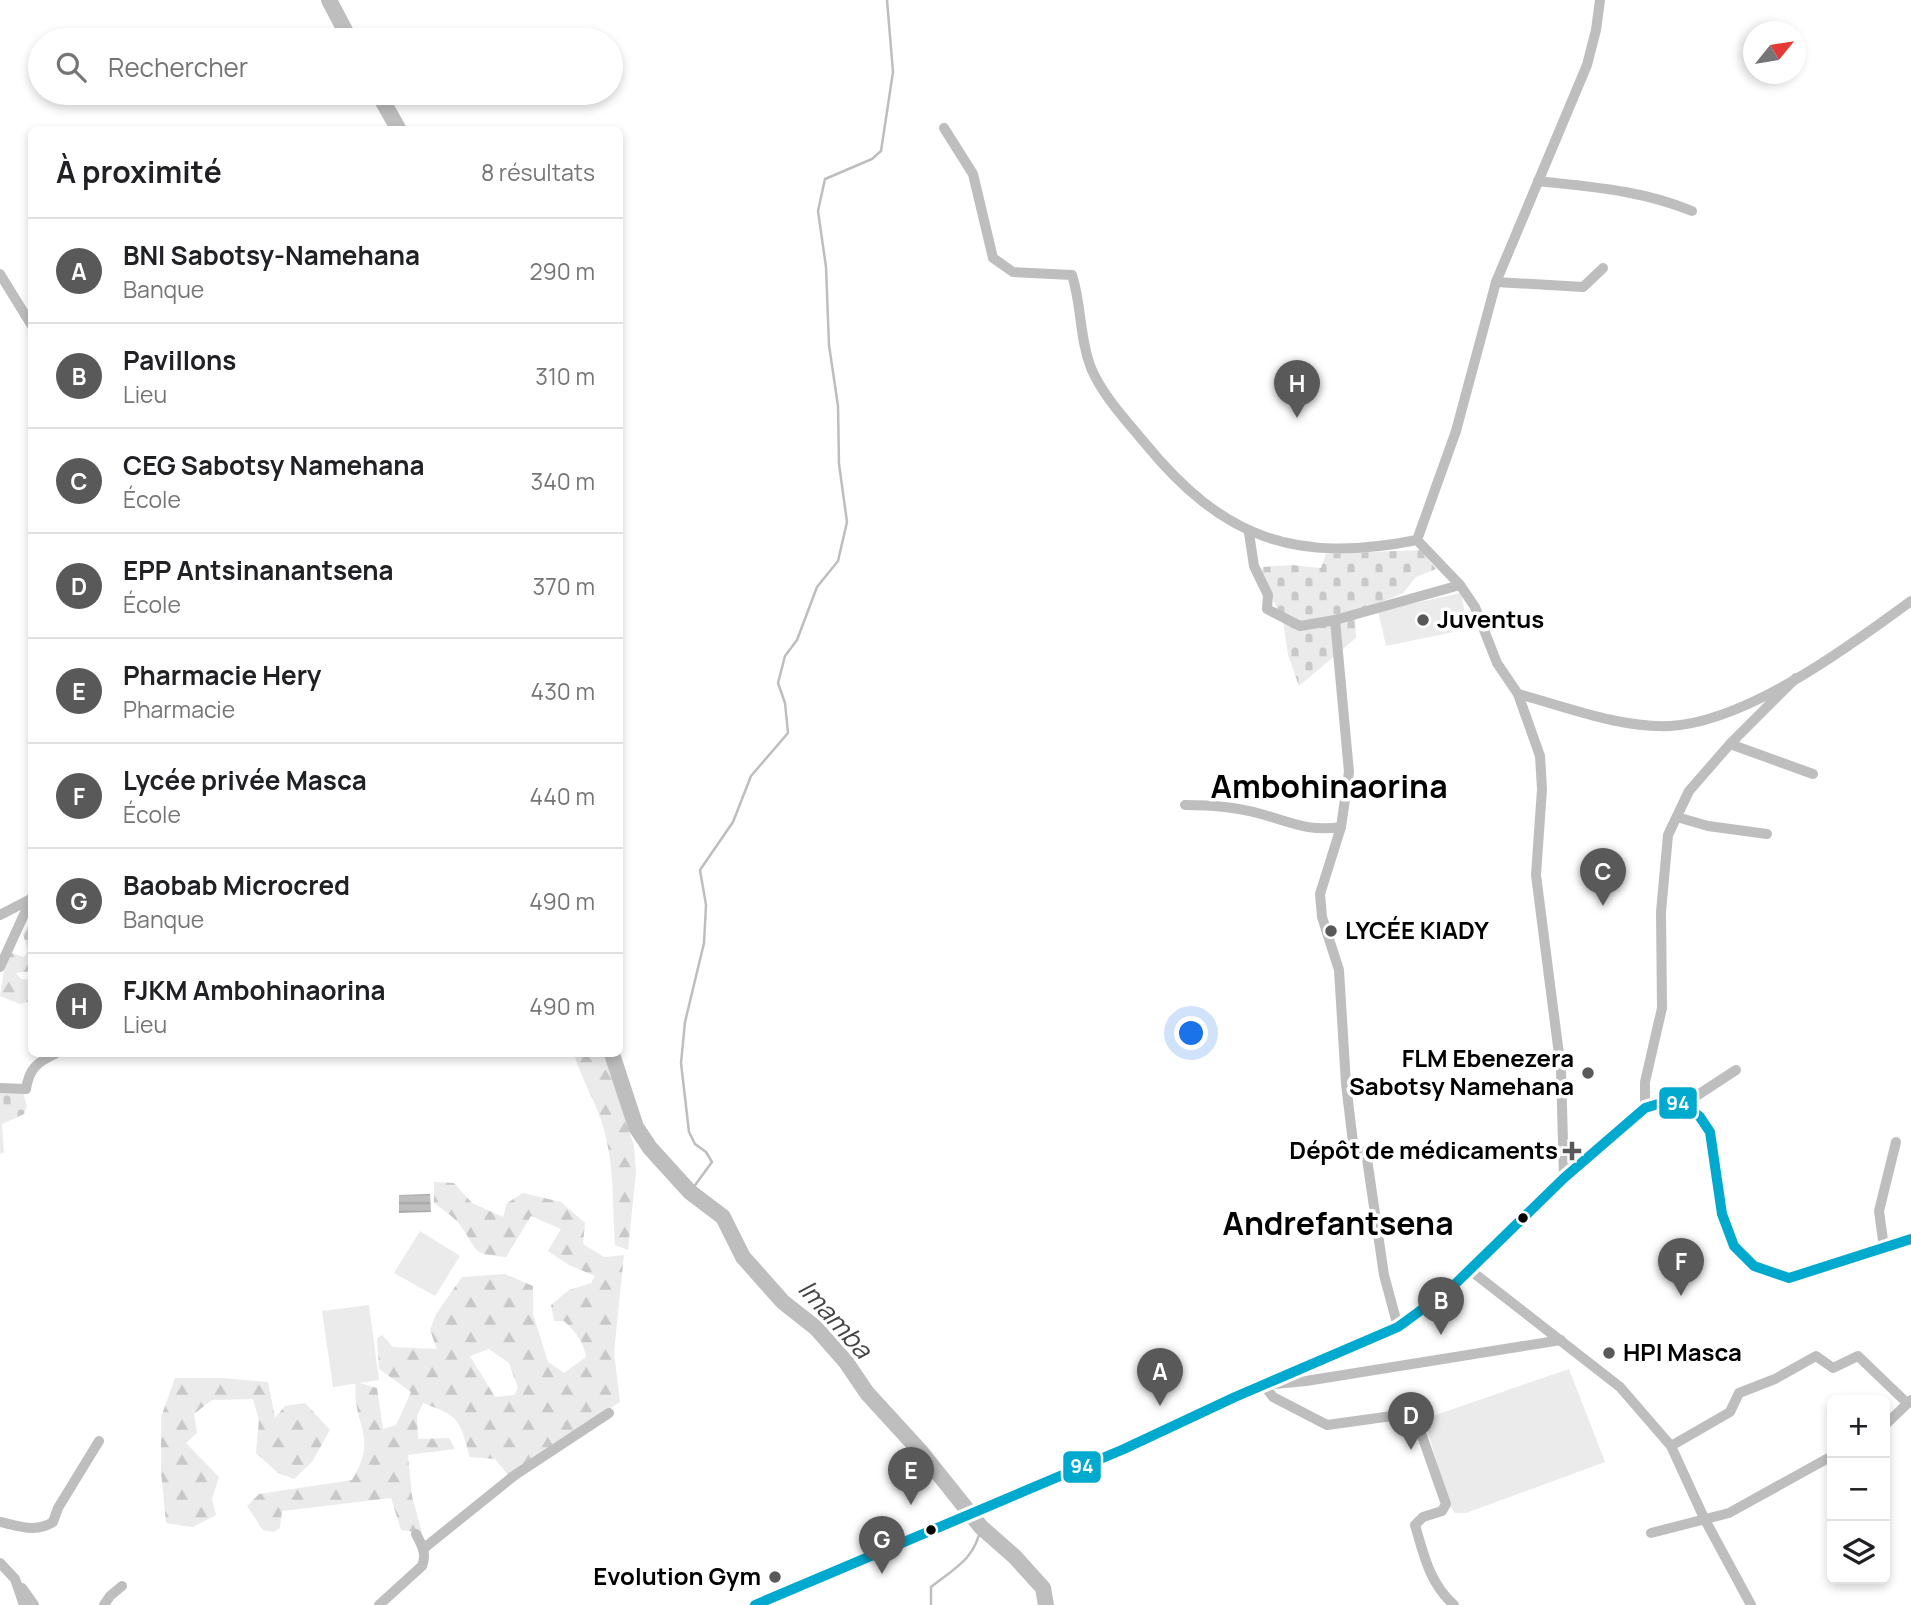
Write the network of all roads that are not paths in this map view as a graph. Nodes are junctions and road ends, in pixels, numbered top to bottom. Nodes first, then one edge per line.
1 (1600, 0) edge
2 (944, 128) dead end
3 (1538, 181) junction
4 (1692, 211) dead end
5 (1603, 268) dead end
6 (0, 274) edge
7 (1496, 282) junction
8 (28, 320) edge
9 (1249, 533) junction
10 (1417, 540) junction
11 (1461, 585) junction
12 (1911, 601) edge
13 (1335, 620) junction
14 (1796, 678) junction
15 (1518, 694) junction
16 (1730, 744) junction
17 (1813, 774) dead end
18 (1185, 805) dead end
19 (1677, 817) junction
20 (1341, 827) junction
21 (1767, 834) dead end
22 (28, 900) edge
23 (28, 905) edge
24 (0, 915) edge
25 (0, 967) edge
26 (48, 1057) edge
27 (1736, 1070) dead end
28 (0, 1088) edge
29 (1684, 1104) junction
30 (1645, 1108) junction
31 (1896, 1142) dead end
32 (1564, 1178) junction
33 (1911, 1239) edge
34 (1884, 1248) junction
35 (1470, 1270) junction
36 (1398, 1327) junction
37 (1561, 1340) junction
38 (1264, 1385) junction
39 (1909, 1402) edge
40 (609, 1413) dead end
41 (1890, 1420) edge
42 (99, 1441) dead end
43 (1671, 1446) junction
44 (1828, 1458) edge
45 (12, 1512) dead end
46 (1704, 1518) junction
47 (0, 1521) edge
48 (1651, 1533) dead end
49 (416, 1534) dead end
50 (423, 1549) junction
51 (0, 1563) edge
52 (0, 1572) edge
53 (15, 1579) junction
54 (122, 1586) dead end
55 (24, 1605) edge
56 (34, 1605) edge
57 (104, 1605) edge
58 (379, 1605) edge
59 (755, 1605) edge
60 (1454, 1605) edge
61 (1751, 1605) edge

1 - 3 street
2 - 9 street
3 - 4 street
3 - 7 street
5 - 7 street
6 - 8 street
7 - 10 street
9 - 10 street
9 - 13 street
10 - 11 street
11 - 13 street
11 - 15 street
12 - 14 street
13 - 20 street
14 - 15 street
14 - 16 street
15 - 32 street
16 - 17 street
16 - 19 street
18 - 20 street
19 - 21 street
19 - 30 street
20 - 36 street
22 - 24 street
23 - 25 street
26 - 28 street
27 - 29 street
29 - 30 main road
29 - 34 main road
30 - 32 main road
31 - 34 street
32 - 35 main road
33 - 34 main road
35 - 36 main road
35 - 37 street
36 - 38 main road
37 - 38 street
37 - 43 street
38 - 59 main road
38 - 60 street
39 - 41 street
39 - 43 street
40 - 50 street
42 - 47 street
43 - 46 street
44 - 46 street
45 - 47 street
46 - 48 street
46 - 61 street
49 - 50 street
50 - 58 street
51 - 53 street
52 - 53 street
53 - 55 street
53 - 56 street
54 - 57 street

